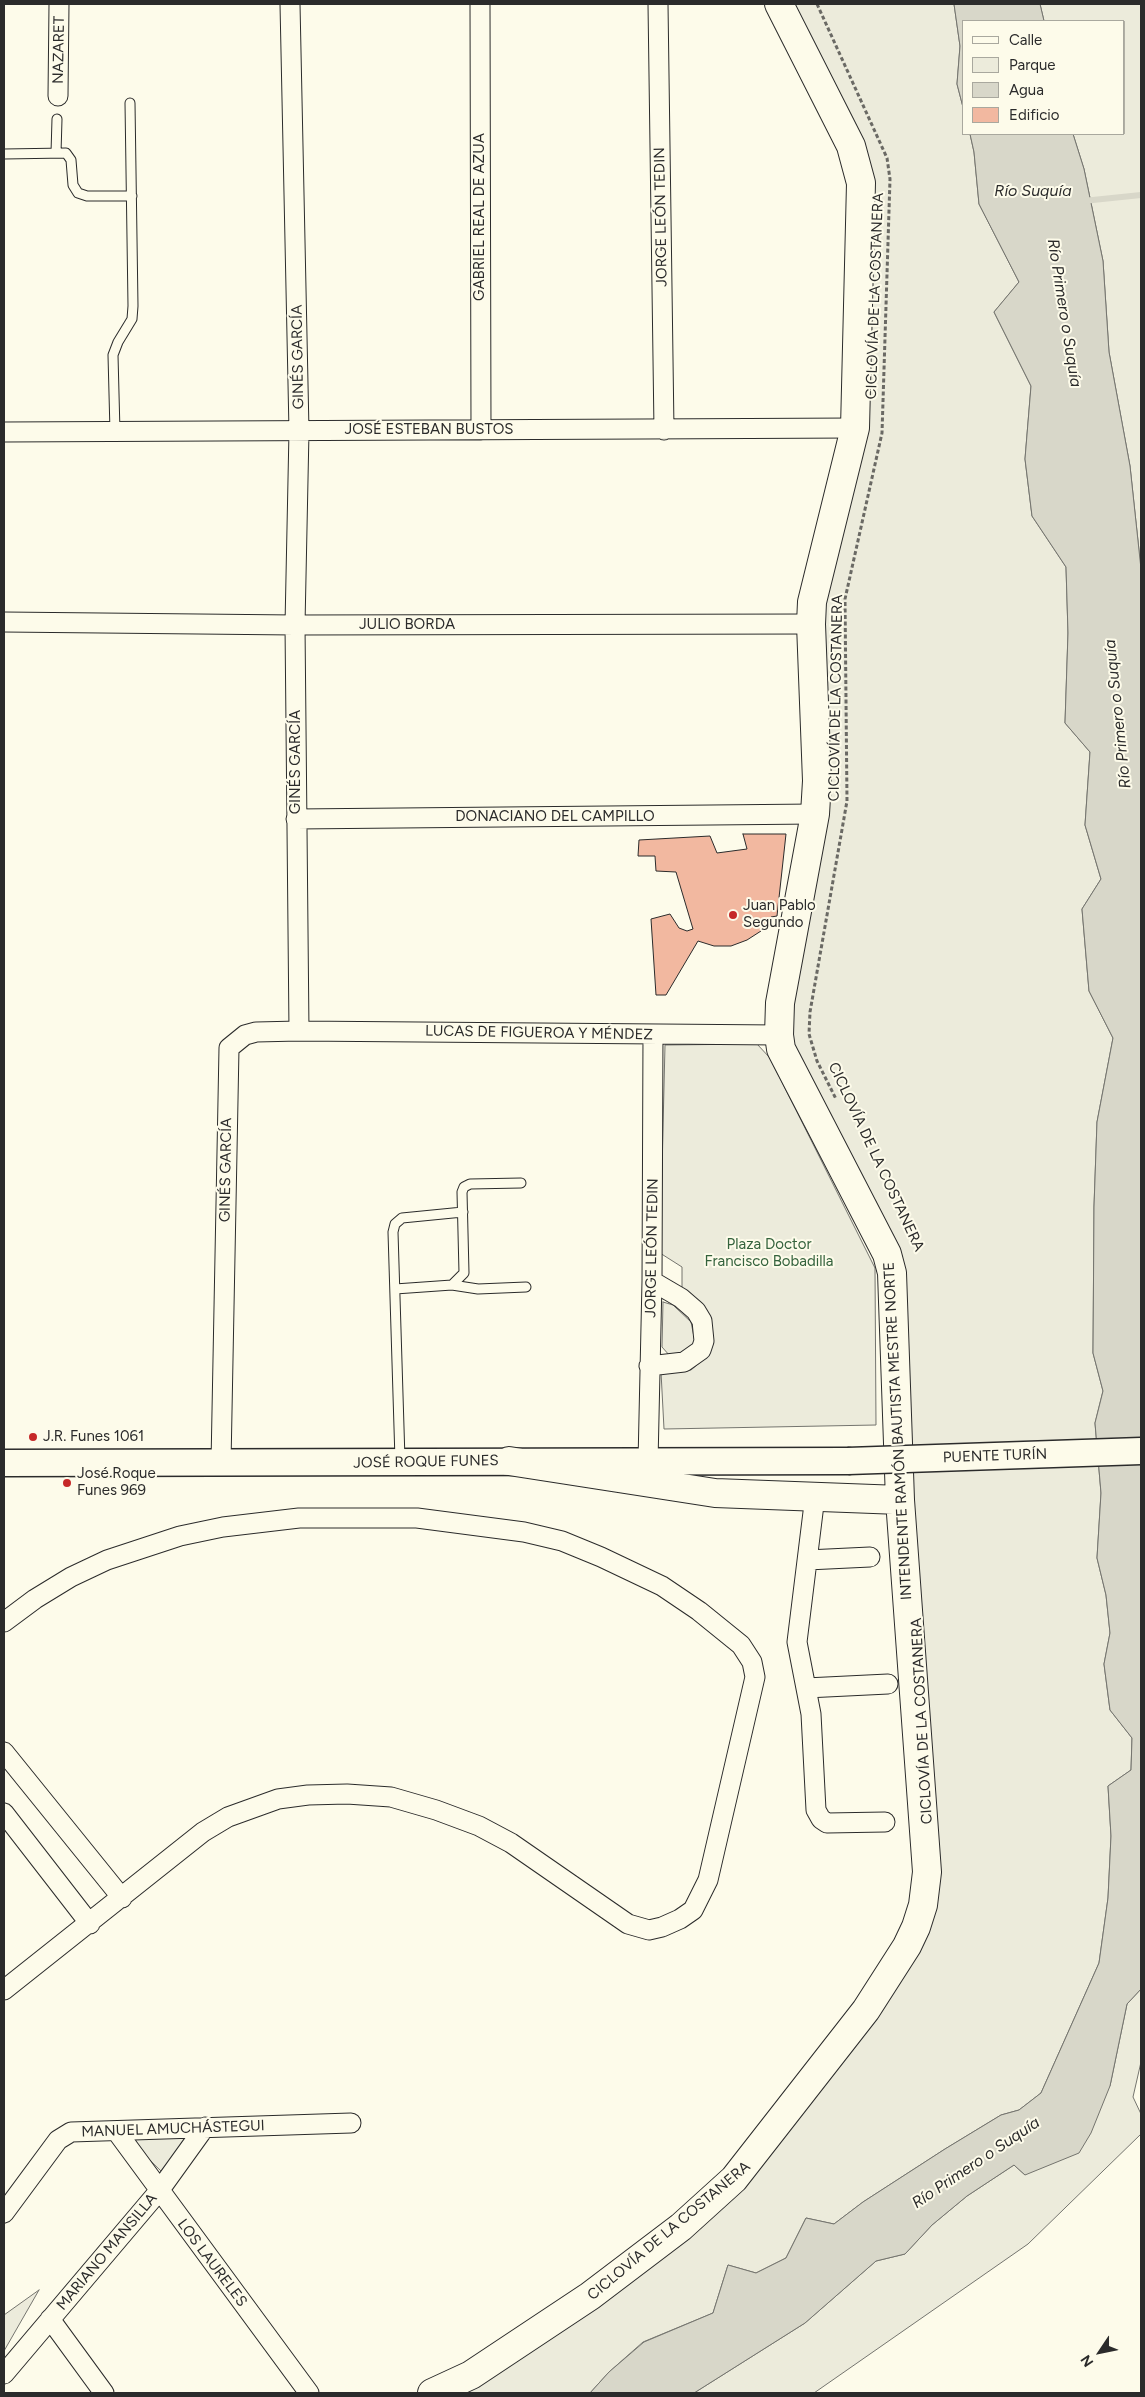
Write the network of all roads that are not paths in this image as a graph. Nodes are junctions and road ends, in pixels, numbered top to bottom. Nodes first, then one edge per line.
1 (59, 4) edge
2 (290, 4) edge
3 (480, 4) edge
4 (658, 4) edge
5 (779, 4) edge
6 (58, 96) dead end
7 (130, 103) dead end
8 (56, 119) dead end
9 (56, 153) junction
10 (4, 154) edge
11 (132, 196) junction
12 (855, 428) junction
13 (299, 430) junction
14 (481, 430) junction
15 (664, 430) junction
16 (4, 432) edge
17 (115, 432) junction
18 (4, 622) edge
19 (811, 624) junction
20 (295, 625) junction
21 (815, 814) junction
22 (296, 819) junction
23 (298, 1031) junction
24 (653, 1034) junction
25 (779, 1035) junction
26 (521, 1183) dead end
27 (463, 1212) junction
28 (652, 1281) junction
29 (452, 1285) junction
30 (526, 1287) dead end
31 (395, 1289) junction
32 (649, 1366) junction
33 (1141, 1451) edge
34 (509, 1461) junction
35 (848, 1461) joint
36 (648, 1462) junction
37 (4, 1463) edge
38 (400, 1463) junction
39 (221, 1464) junction
40 (815, 1496) junction
41 (900, 1500) junction
42 (870, 1556) dead end
43 (807, 1560) junction
44 (4, 1622) edge
45 (888, 1684) dead end
46 (806, 1688) junction
47 (4, 1752) edge
48 (4, 1813) edge
49 (885, 1822) dead end
50 (122, 1898) junction
51 (90, 1924) junction
52 (4, 1990) edge
53 (351, 2123) dead end
54 (205, 2127) junction
55 (117, 2132) junction
56 (159, 2191) junction
57 (4, 2213) edge
58 (50, 2319) junction
59 (4, 2374) edge
60 (104, 2393) edge
61 (308, 2393) edge
62 (432, 2393) edge

1 - 6 street, NAZARET
2 - 13 street, GINÉS GARCÍA
3 - 14 street, GABRIEL REAL DE AZUA
4 - 15 street, JORGE LEÓN TEDIN
5 - 12 main road, INTENDENTE RAMÓN BAUTISTA MESTRE NORTE
7 - 11 lane
8 - 9 lane
9 - 10 lane
9 - 11 lane
11 - 17 lane
12 - 15 street, JOSÉ ESTEBAN BUSTOS
12 - 19 main road, INTENDENTE RAMÓN BAUTISTA MESTRE NORTE
13 - 14 street, JOSÉ ESTEBAN BUSTOS
13 - 17 street, JOSÉ ESTEBAN BUSTOS
13 - 20 street, GINÉS GARCÍA
14 - 15 street, JOSÉ ESTEBAN BUSTOS
16 - 17 street, JOSÉ ESTEBAN BUSTOS
18 - 20 street, JULIO BORDA
19 - 20 street, JULIO BORDA
19 - 21 main road, INTENDENTE RAMÓN BAUTISTA MESTRE NORTE
20 - 22 street, GINÉS GARCÍA
21 - 22 street, DONACIANO DEL CAMPILLO
21 - 25 main road, INTENDENTE RAMÓN BAUTISTA MESTRE NORTE
22 - 23 street, GINÉS GARCÍA
23 - 24 street, LUCAS DE FIGUEROA Y MÉNDEZ
23 - 39 street, GINÉS GARCÍA
24 - 25 street, LUCAS DE FIGUEROA Y MÉNDEZ
24 - 28 street, JORGE LEÓN TEDIN
25 - 41 main road, INTENDENTE RAMÓN BAUTISTA MESTRE NORTE
26 - 27 lane
27 - 29 lane
27 - 31 lane
28 - 32 street, JORGE LEÓN TEDIN
28 - 32 street
29 - 30 lane
29 - 31 lane
31 - 38 lane
32 - 36 street, JORGE LEÓN TEDIN
33 - 35 main road, PUENTE TURÍN, bridge
34 - 36 main road, JOSÉ ROQUE FUNES
34 - 38 main road, JOSÉ ROQUE FUNES
34 - 40 main road
35 - 36 main road, JOSÉ ROQUE FUNES
37 - 39 main road, JOSÉ ROQUE FUNES
38 - 39 main road, JOSÉ ROQUE FUNES
40 - 41 main road
40 - 43 street
41 - 62 main road, INTENDENTE RAMÓN BAUTISTA MESTRE NORTE
42 - 43 street
43 - 46 street
44 - 50 street
45 - 46 street
46 - 49 street
47 - 50 street
48 - 51 street
50 - 51 street
51 - 52 street
53 - 54 street, MANUEL AMUCHÁSTEGUI
54 - 55 street, MANUEL AMUCHÁSTEGUI
54 - 56 street, MARIANO MANSILLA
55 - 56 street, LOS LAURELES
55 - 57 street, MANUEL AMUCHÁSTEGUI
56 - 58 street, MARIANO MANSILLA
56 - 61 street, LOS LAURELES
58 - 59 street, MARIANO MANSILLA
58 - 60 street

